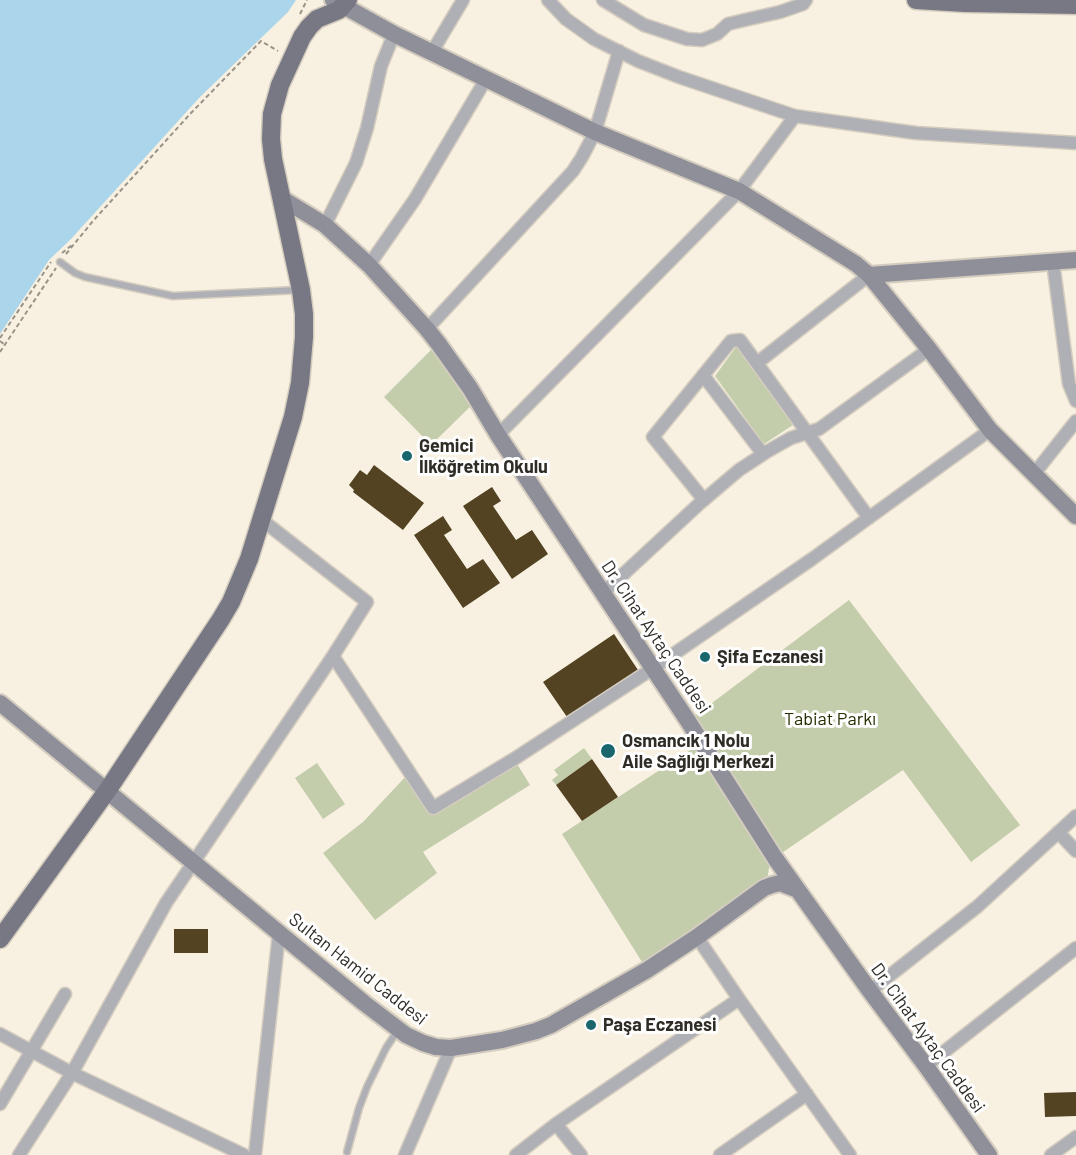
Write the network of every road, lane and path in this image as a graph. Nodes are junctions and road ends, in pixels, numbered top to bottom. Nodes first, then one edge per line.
1 (463, 0) edge
2 (549, 0) edge
3 (603, 0) edge
4 (806, 0) edge
5 (916, 0) edge
6 (341, 2) edge
7 (965, 2) edge
8 (1076, 5) edge
9 (394, 34) junction
10 (276, 50) dead end
11 (618, 51) junction
12 (432, 52) junction
13 (486, 79) junction
14 (795, 116) junction
15 (595, 132) junction
16 (1076, 143) edge
17 (739, 191) junction
18 (282, 198) junction
19 (325, 225) junction
20 (74, 243) junction
21 (60, 259) junction
22 (1076, 260) edge
23 (52, 261) dead end
24 (1053, 262) junction
25 (369, 265) junction
26 (869, 275) junction
27 (302, 290) junction
28 (427, 329) junction
29 (0, 340) edge
30 (5, 345) junction
31 (929, 349) junction
32 (0, 352) edge
33 (757, 363) junction
34 (703, 375) junction
35 (1076, 400) edge
36 (1076, 422) edge
37 (990, 430) junction
38 (807, 433) junction
39 (498, 435) junction
40 (763, 454) junction
41 (1034, 474) junction
42 (704, 500) junction
43 (1076, 516) edge
44 (869, 518) junction
45 (262, 520) junction
46 (603, 593) junction
47 (333, 656) junction
48 (652, 669) junction
49 (0, 703) edge
50 (106, 791) junction
51 (1076, 816) edge
52 (1058, 832) junction
53 (766, 844) junction
54 (1076, 851) edge
55 (193, 863) junction
56 (764, 888) junction
57 (798, 890) junction
58 (279, 933) junction
59 (697, 938) junction
60 (0, 939) edge
61 (1076, 948) edge
62 (870, 992) junction
63 (65, 994) dead end
64 (739, 999) junction
65 (398, 1029) junction
66 (0, 1035) edge
67 (451, 1048) junction
68 (32, 1052) junction
69 (926, 1066) junction
70 (72, 1073) junction
71 (807, 1094) junction
72 (0, 1104) edge
73 (556, 1124) junction
74 (1076, 1137) edge
75 (347, 1152) dead end
76 (19, 1155) edge
77 (244, 1155) edge
78 (255, 1155) edge
79 (405, 1155) edge
80 (516, 1155) edge
81 (580, 1155) edge
82 (720, 1155) edge
83 (850, 1155) edge
84 (989, 1155) edge
85 (1051, 1155) edge

1 - 12 street
2 - 11 street
3 - 4 street
5 - 7 main road
6 - 9 street
6 - 18 main road
7 - 8 main road
9 - 12 street
9 - 19 street
10 - 20 path
11 - 14 street
11 - 15 street
12 - 13 street
13 - 15 street
13 - 25 street
14 - 16 street
14 - 17 street
15 - 17 street
15 - 28 street
17 - 26 street
17 - 39 street
18 - 19 street, Dr. Cihat Aytaç Caddesi
18 - 27 main road
19 - 25 street, Dr. Cihat Aytaç Caddesi
20 - 21 path
20 - 21 path
21 - 27 lane
21 - 30 path
22 - 24 street
23 - 29 path
24 - 26 street
24 - 35 street
25 - 28 street, Dr. Cihat Aytaç Caddesi
26 - 31 street
26 - 33 street
27 - 45 main road
28 - 39 street, Dr. Cihat Aytaç Caddesi
29 - 30 path
30 - 32 path
31 - 37 street
31 - 38 street
33 - 34 street
33 - 38 street
34 - 40 street
34 - 42 street
36 - 41 street
37 - 41 street
37 - 44 street
38 - 40 street
38 - 44 street
39 - 46 street, Dr. Cihat Aytaç Caddesi
40 - 42 street
41 - 43 street
42 - 46 street
44 - 48 street
45 - 47 street
45 - 50 main road
46 - 48 street, Dr. Cihat Aytaç Caddesi
47 - 48 street
47 - 55 street
48 - 53 street, Dr. Cihat Aytaç Caddesi
49 - 50 street, Sultan Hamid Caddesi
50 - 55 street, Sultan Hamid Caddesi
50 - 60 main road
51 - 52 street
52 - 54 street
52 - 62 street
53 - 56 street
53 - 57 street, Dr. Cihat Aytaç Caddesi
55 - 58 street, Sultan Hamid Caddesi
55 - 70 street
56 - 57 street
56 - 59 street, Sultan Hamid Caddesi
57 - 62 street, Dr. Cihat Aytaç Caddesi
58 - 65 street, Sultan Hamid Caddesi
58 - 78 street
59 - 64 street
59 - 67 street, Sultan Hamid Caddesi
61 - 69 street
62 - 69 street, Dr. Cihat Aytaç Caddesi
63 - 68 street
64 - 71 street
64 - 73 street
65 - 67 street, Sultan Hamid Caddesi
65 - 75 lane
66 - 68 street
67 - 79 street
68 - 70 street
68 - 72 street
69 - 84 street, Dr. Cihat Aytaç Caddesi
70 - 76 street
70 - 77 street
71 - 82 street
71 - 83 street
73 - 80 street
73 - 81 street
74 - 85 street

